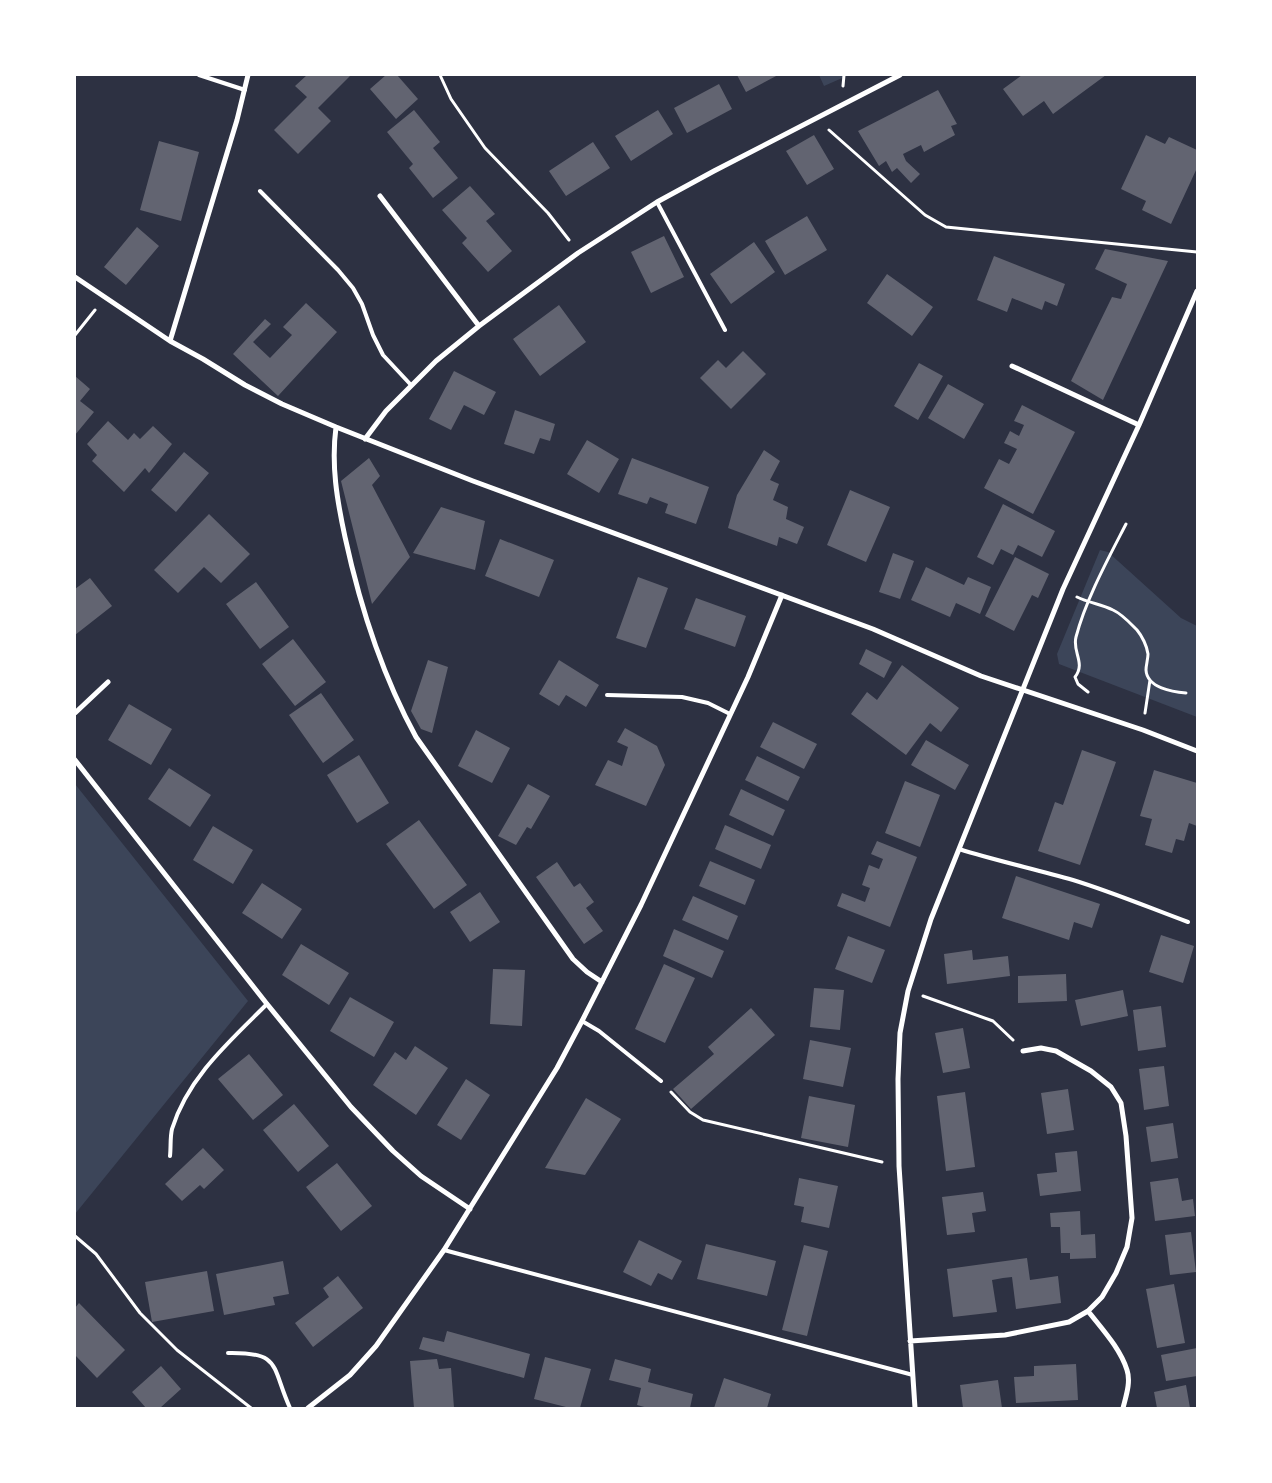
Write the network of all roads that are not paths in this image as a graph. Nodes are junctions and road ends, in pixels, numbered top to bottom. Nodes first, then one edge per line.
1 (199, 75) edge
2 (248, 75) edge
3 (900, 75) edge
4 (244, 90) junction
5 (260, 190) dead end
6 (380, 196) dead end
7 (657, 202) junction
8 (75, 277) edge
9 (1197, 292) edge
10 (480, 326) junction
11 (725, 330) dead end
12 (170, 341) junction
13 (1012, 366) dead end
14 (411, 385) junction
15 (1139, 425) junction
16 (336, 427) junction
17 (365, 439) junction
18 (782, 595) junction
19 (108, 682) dead end
20 (1023, 691) junction
21 (607, 696) dead end
22 (75, 713) edge
23 (730, 714) junction
24 (1197, 751) edge
25 (75, 760) edge
26 (959, 849) junction
27 (1188, 922) dead end
28 (602, 982) junction
29 (267, 1004) junction
30 (582, 1021) junction
31 (1024, 1051) road end
32 (661, 1081) road end
33 (170, 1156) dead end
34 (470, 1209) junction
35 (444, 1250) junction
36 (1088, 1312) junction
37 (910, 1341) junction
38 (228, 1354) dead end
39 (913, 1375) junction
40 (290, 1408) edge
41 (308, 1408) edge
42 (915, 1408) edge
43 (1123, 1408) edge

1 - 4 lane
2 - 4 street
3 - 7 street
4 - 12 street
5 - 14 lane
6 - 10 street
7 - 10 street
7 - 11 lane
8 - 12 street
9 - 15 street
10 - 14 street
12 - 16 street
13 - 15 street
14 - 17 street
15 - 20 street
16 - 17 street
16 - 28 street
17 - 18 street
18 - 20 street
18 - 23 street
19 - 22 street
20 - 24 street
20 - 26 street
21 - 23 lane
23 - 28 street
25 - 29 street
26 - 27 lane
26 - 37 street
28 - 30 street
29 - 33 lane
29 - 34 street
30 - 32 lane
30 - 34 street
31 - 36 street
34 - 35 street
35 - 39 lane
35 - 41 street
36 - 37 street
36 - 43 street
37 - 39 street
38 - 40 lane
39 - 42 street

